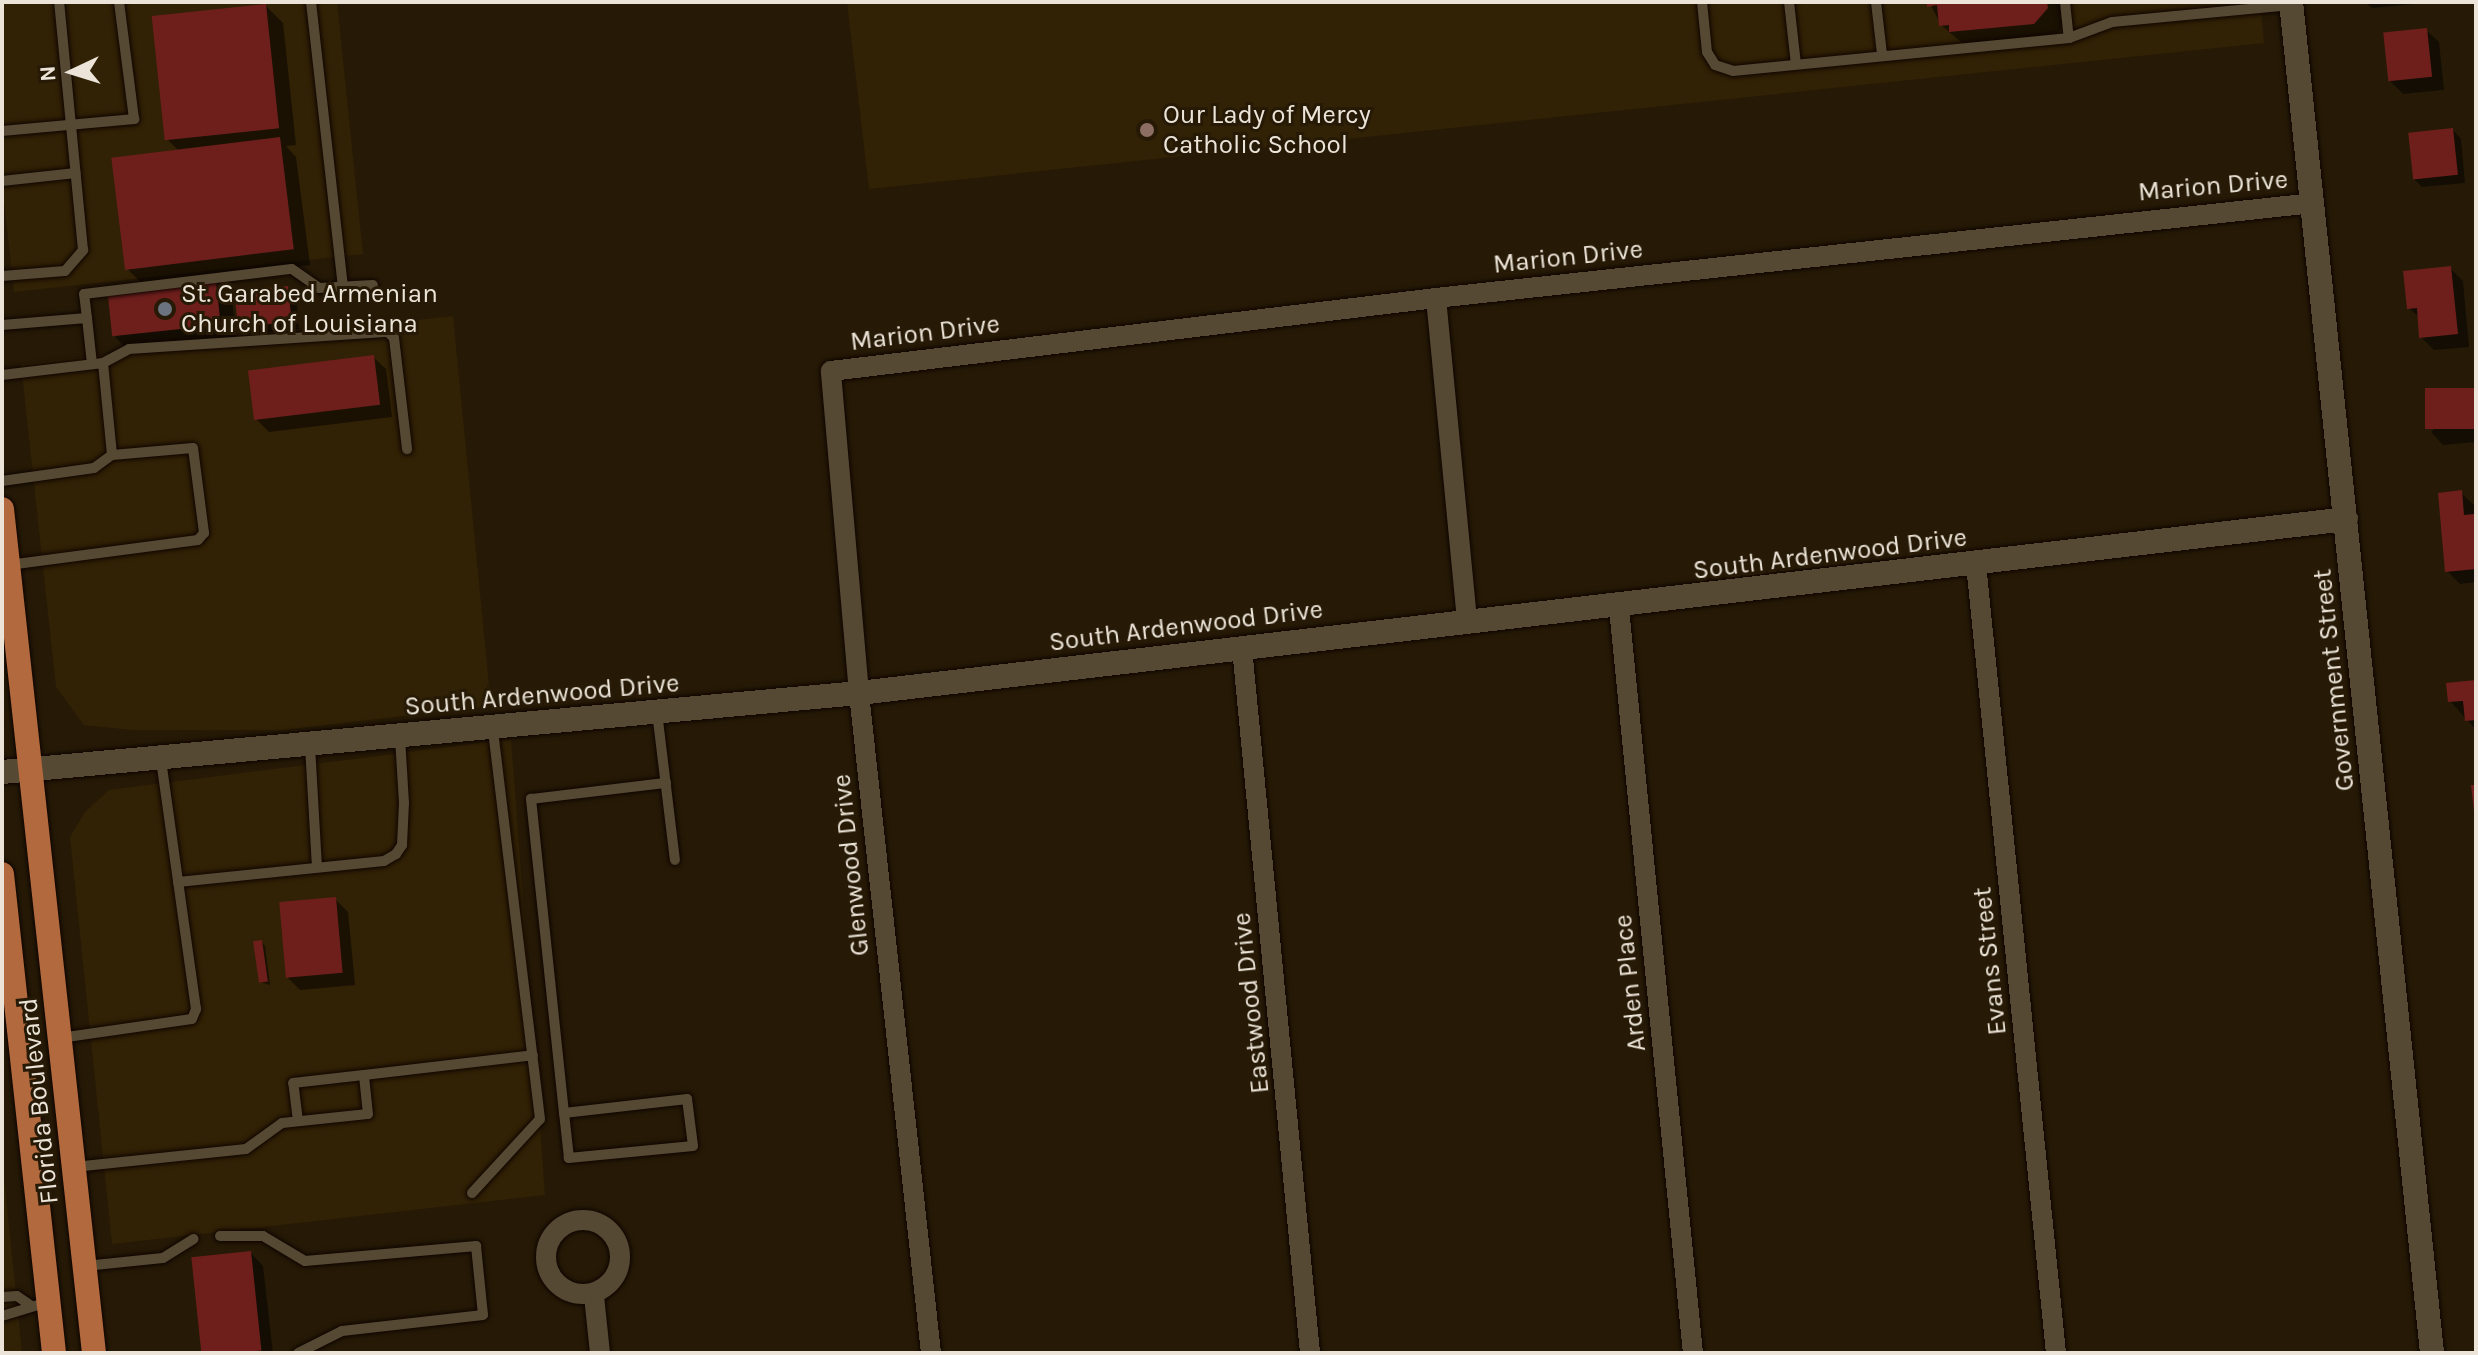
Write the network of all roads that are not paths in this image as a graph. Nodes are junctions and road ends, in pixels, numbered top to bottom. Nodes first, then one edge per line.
1 (59, 2) edge
2 (119, 2) edge
3 (311, 2) edge
4 (1702, 2) edge
5 (1789, 2) edge
6 (1876, 2) edge
7 (2065, 2) edge
8 (2291, 3) edge
9 (2069, 38) junction
10 (1882, 54) junction
11 (1796, 64) junction
12 (71, 125) junction
13 (2, 131) edge
14 (76, 173) junction
15 (2, 181) edge
16 (2313, 203) junction
17 (2, 276) edge
18 (373, 285) dead end
19 (343, 287) junction
20 (1436, 298) junction
21 (87, 318) junction
22 (2, 325) edge
23 (97, 363) junction
24 (831, 371) joint
25 (2, 375) edge
26 (407, 449) dead end
27 (112, 455) junction
28 (2, 481) edge
29 (2, 509) edge
30 (2346, 519) junction
31 (1976, 564) junction
32 (9, 565) junction
33 (1619, 608) junction
34 (1467, 622) junction
35 (1242, 648) junction
36 (859, 693) junction
37 (657, 712) junction
38 (493, 728) junction
39 (400, 737) junction
40 (310, 746) junction
41 (161, 760) junction
42 (31, 770) junction
43 (2, 772) edge
44 (666, 783) junction
45 (675, 860) dead end
46 (317, 867) junction
47 (2, 874) edge
48 (178, 882) junction
49 (60, 1038) junction
50 (533, 1055) junction
51 (364, 1075) junction
52 (564, 1113) junction
53 (298, 1121) junction
54 (74, 1167) junction
55 (472, 1193) dead end
56 (220, 1236) dead end
57 (194, 1239) dead end
58 (85, 1266) junction
59 (45, 1269) junction
60 (594, 1296) dead end
61 (2, 1297) edge
62 (39, 1304) junction
63 (2, 1316) edge
64 (54, 1353) edge
65 (94, 1353) edge
66 (298, 1353) edge
67 (600, 1353) edge
68 (931, 1353) edge
69 (1310, 1353) edge
70 (1693, 1353) edge
71 (2056, 1353) edge
72 (2432, 1353) edge

1 - 12 lane
2 - 12 lane
3 - 19 lane
4 - 11 lane
5 - 11 lane
6 - 10 lane
7 - 9 lane
8 - 9 lane
8 - 16 street, Government Street
9 - 10 lane
10 - 11 lane
12 - 13 lane
12 - 14 lane
14 - 15 lane
14 - 17 lane
16 - 20 street, Marion Drive
16 - 30 street, Government Street
18 - 19 lane
19 - 21 lane
20 - 24 street, Marion Drive
20 - 34 street
21 - 22 lane
21 - 23 lane
23 - 25 lane
23 - 26 lane
23 - 27 lane
24 - 36 street, Glenwood Drive
27 - 28 lane
27 - 32 lane
29 - 32 main road, Florida Boulevard
30 - 31 street, South Ardenwood Drive
30 - 72 street, Government Street
31 - 33 street, South Ardenwood Drive
31 - 71 street, Evans Street
32 - 42 main road, Florida Boulevard
33 - 34 street, South Ardenwood Drive
33 - 70 street, Arden Place
34 - 35 street, South Ardenwood Drive
35 - 36 street, South Ardenwood Drive
35 - 69 street, Eastwood Drive
36 - 37 street, South Ardenwood Drive
36 - 68 street, Glenwood Drive
37 - 38 street, South Ardenwood Drive
37 - 44 lane
38 - 39 street, South Ardenwood Drive
38 - 50 lane
39 - 40 street, South Ardenwood Drive
39 - 46 lane
40 - 41 street, South Ardenwood Drive
40 - 46 lane
41 - 42 street, South Ardenwood Drive
41 - 48 lane
42 - 43 street, South Ardenwood Drive
42 - 49 main road, Florida Boulevard
44 - 45 lane
44 - 52 lane
46 - 48 lane
47 - 59 main road, Florida Boulevard
48 - 49 lane
49 - 54 main road, Florida Boulevard
50 - 51 lane
50 - 55 lane
51 - 53 lane
51 - 53 lane
52 - 52 lane
53 - 54 lane
54 - 58 main road, Florida Boulevard
56 - 66 lane
57 - 58 lane
58 - 59 main road
58 - 65 main road, Florida Boulevard
59 - 62 main road, Florida Boulevard
60 - 67 street
61 - 62 lane
62 - 63 lane
62 - 64 main road, Florida Boulevard

